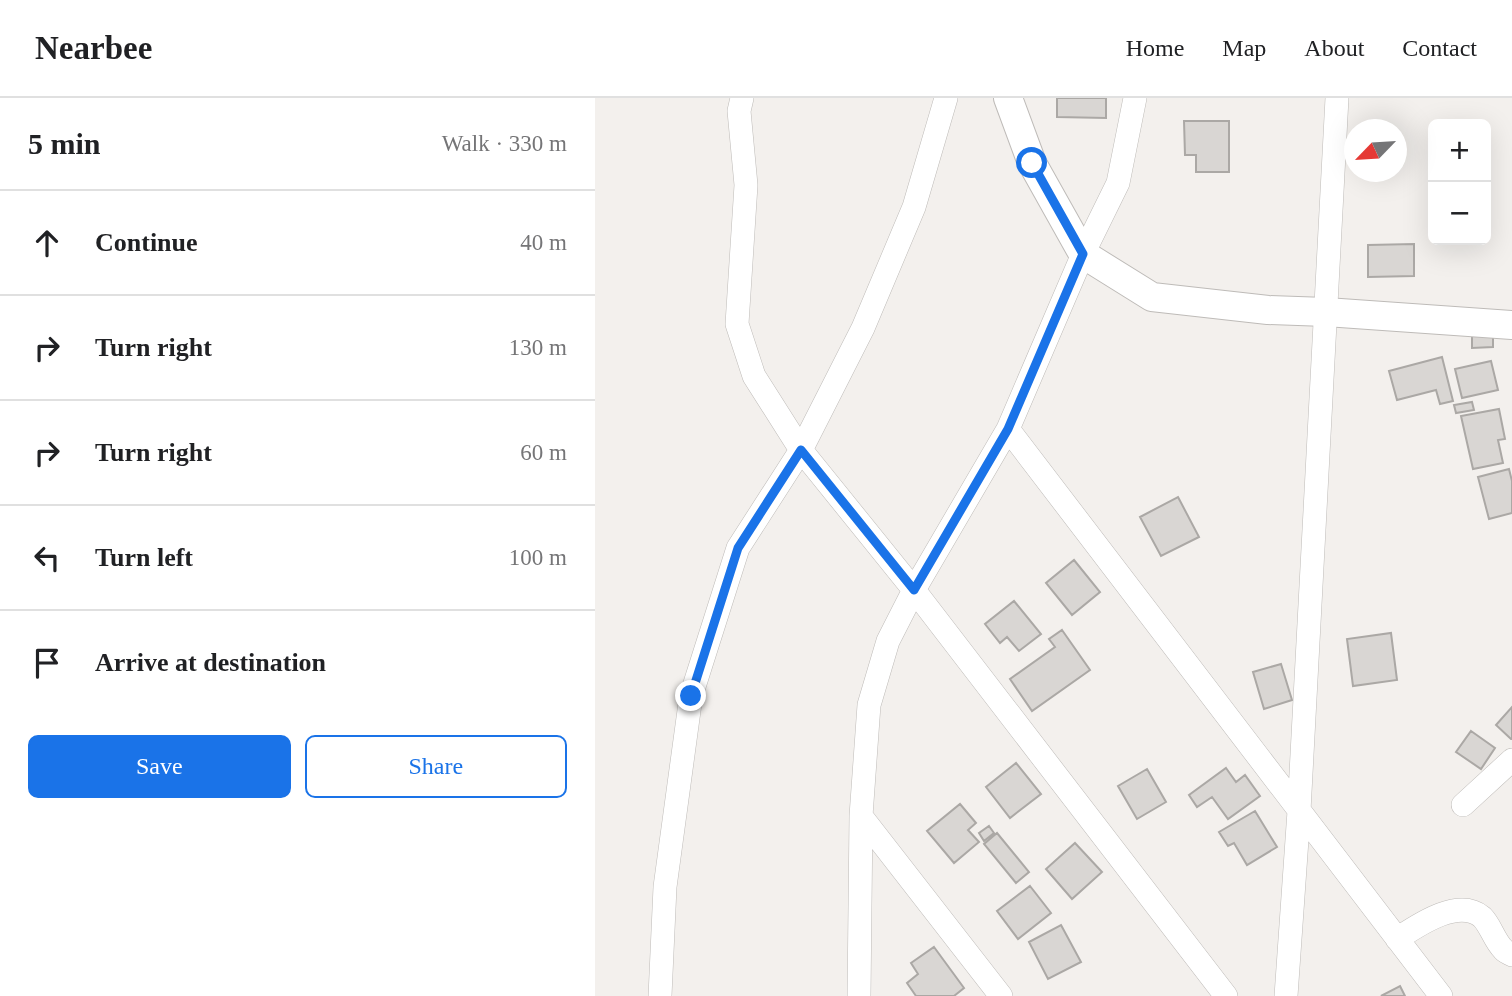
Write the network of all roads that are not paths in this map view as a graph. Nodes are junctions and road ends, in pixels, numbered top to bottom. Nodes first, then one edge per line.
1 (742, 98) edge
2 (946, 98) edge
3 (1008, 98) edge
4 (1135, 98) edge
5 (1338, 98) edge
6 (1083, 254) junction
7 (1326, 312) junction
8 (1512, 326) edge
9 (1008, 429) junction
10 (801, 450) junction
11 (914, 590) junction
12 (1512, 760) edge
13 (1463, 805) dead end
14 (1299, 811) junction
15 (861, 816) junction
16 (1398, 939) junction
17 (1512, 955) edge
18 (660, 996) edge
19 (859, 996) edge
20 (1000, 996) edge
21 (1226, 996) edge
22 (1286, 996) edge
23 (1441, 996) edge

1 - 10 street
2 - 10 street
3 - 6 main road
4 - 6 street
5 - 7 street
6 - 7 main road
6 - 9 street
7 - 8 main road
7 - 14 street
9 - 11 street
9 - 14 street
10 - 11 street
10 - 18 street
11 - 15 street
11 - 21 street
12 - 13 street
14 - 16 street
14 - 22 street
15 - 19 street
15 - 20 street
16 - 17 street
16 - 23 street

